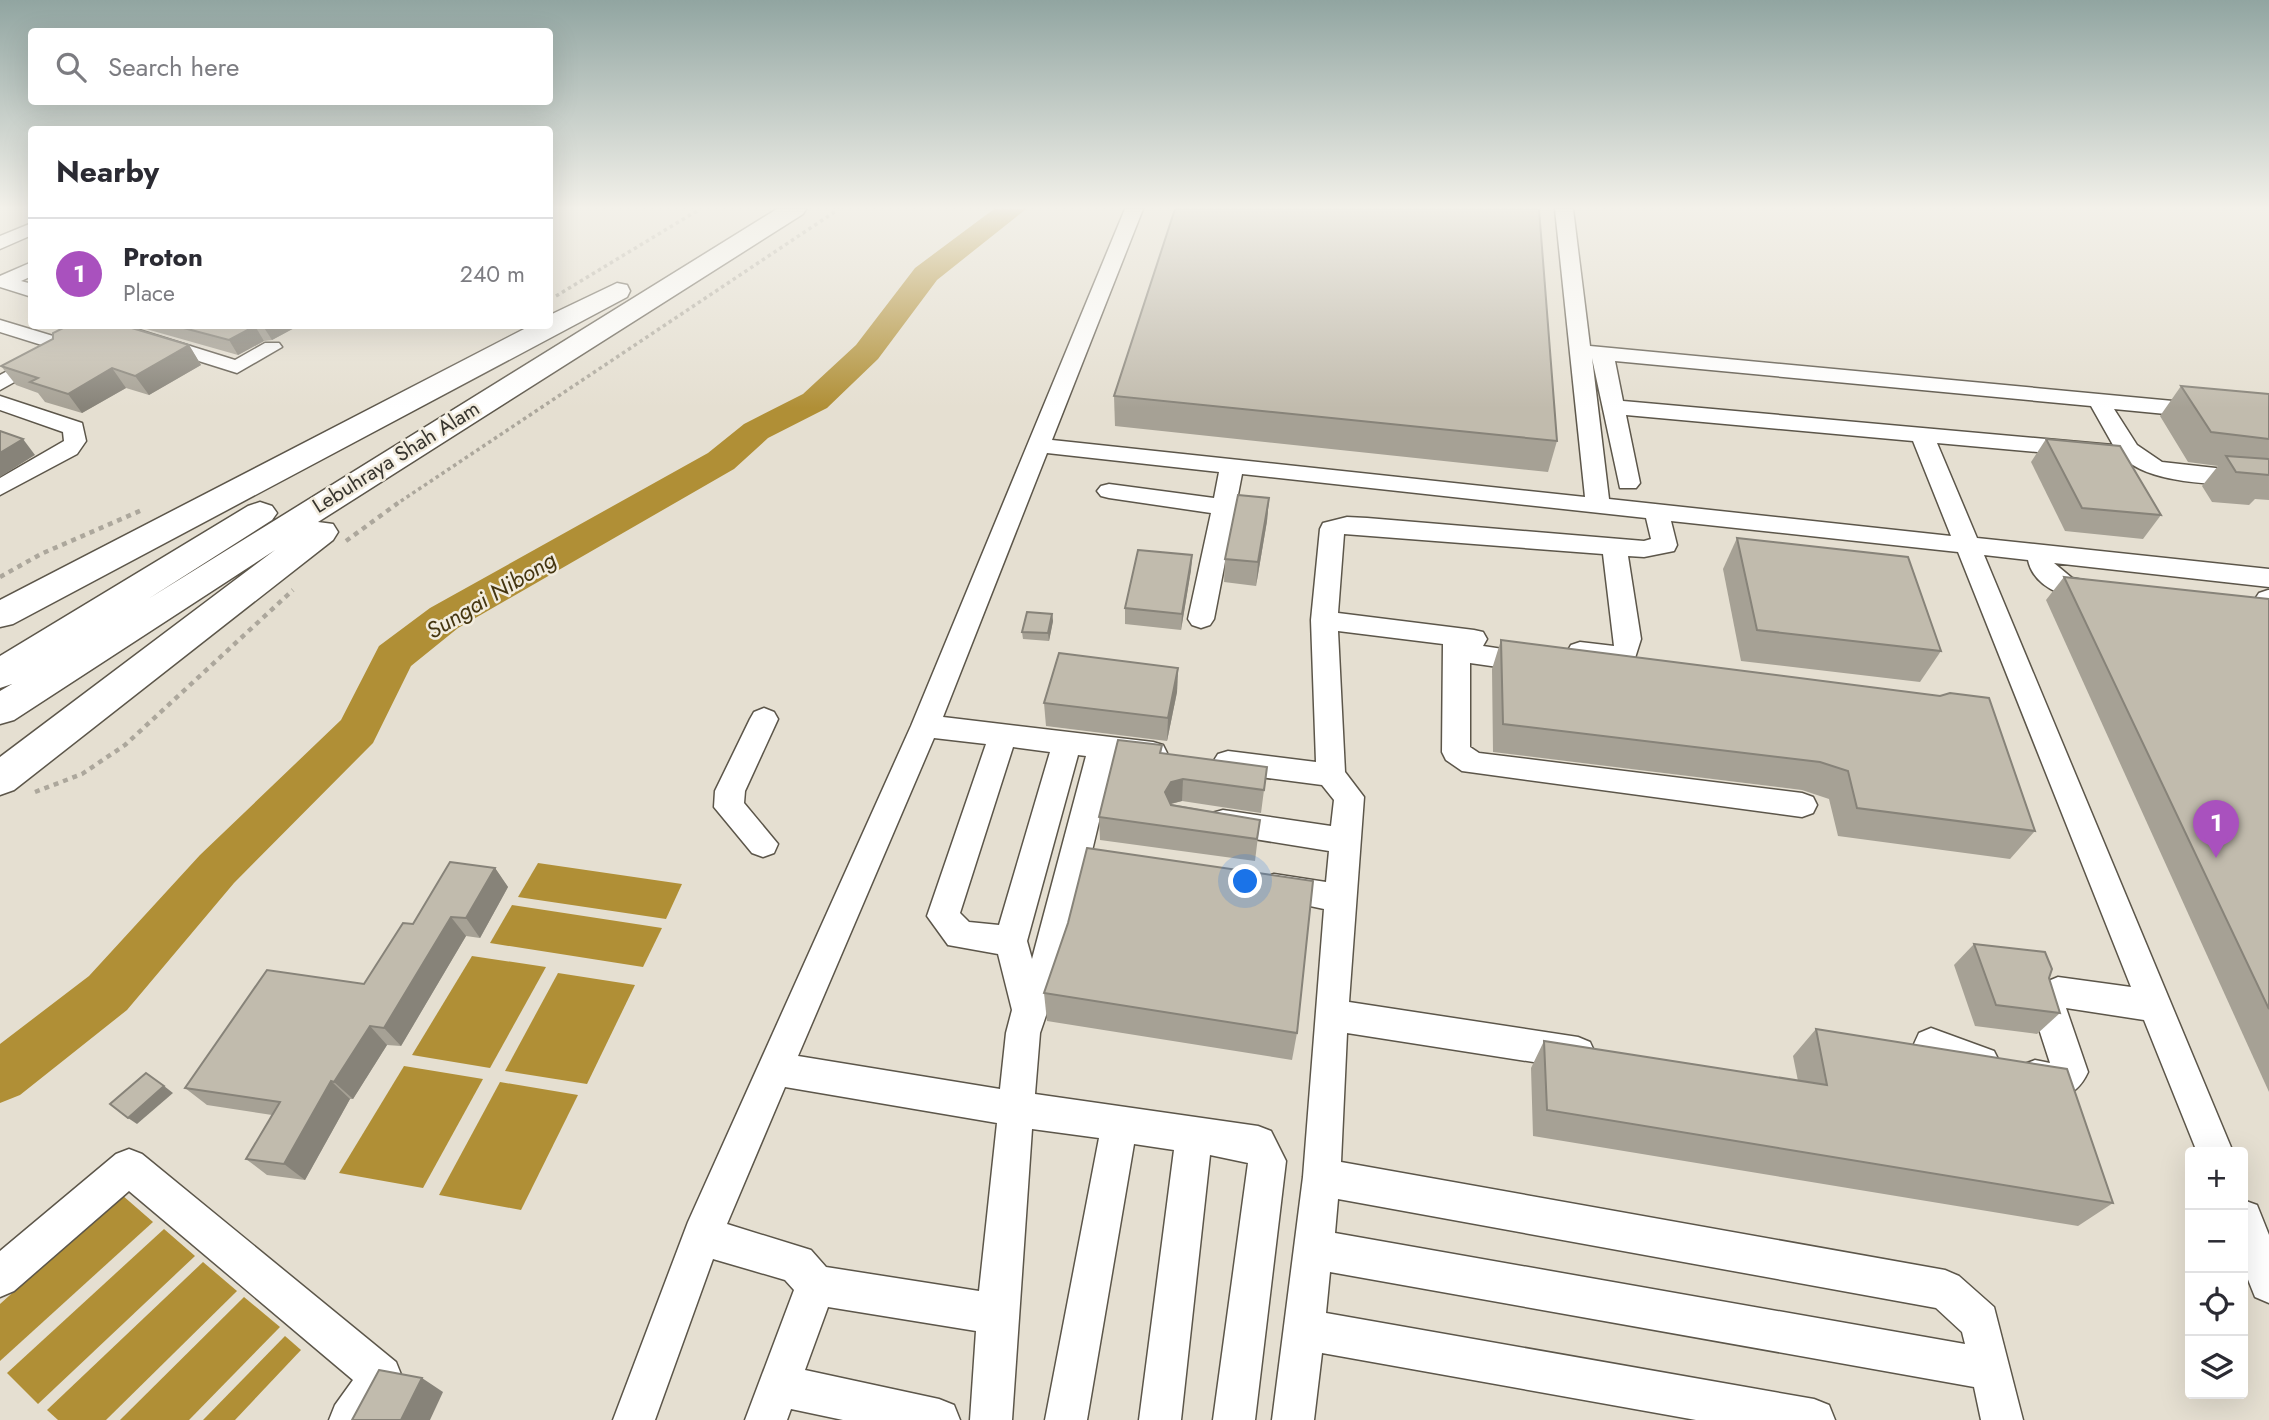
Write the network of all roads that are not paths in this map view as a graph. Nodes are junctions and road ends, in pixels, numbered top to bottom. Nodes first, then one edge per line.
1 (17, 275) edge
2 (643, 275) edge
3 (688, 275) edge
4 (1107, 275) edge
5 (1571, 275) edge
6 (28, 290) edge
7 (617, 291) junction
8 (553, 325) edge
9 (0, 326) edge
10 (116, 329) edge
11 (545, 329) edge
12 (272, 347) dead end
13 (1579, 351) junction
14 (1603, 354) junction
15 (0, 359) edge
16 (30, 368) junction
17 (0, 384) edge
18 (2098, 400) junction
19 (0, 403) edge
20 (1614, 407) junction
21 (463, 415) junction
22 (2269, 417) edge
23 (1922, 435) junction
24 (1038, 445) junction
25 (2129, 453) junction
26 (1232, 466) junction
27 (2269, 481) edge
28 (1628, 483) dead end
29 (0, 488) edge
30 (1109, 491) dead end
31 (1598, 506) junction
32 (1224, 507) junction
33 (1657, 512) junction
34 (1965, 546) junction
35 (1615, 549) junction
36 (2039, 554) junction
37 (2266, 591) edge
38 (2115, 593) edge
39 (0, 615) edge
40 (1201, 618) dead end
41 (1324, 620) junction
42 (1456, 644) junction
43 (0, 674) edge
44 (1633, 675) edge
45 (0, 710) edge
46 (764, 719) dead end
47 (925, 726) junction
48 (1003, 736) junction
49 (1067, 744) junction
50 (1103, 747) junction
51 (1331, 775) junction
52 (0, 779) edge
53 (1802, 805) dead end
54 (1195, 818) edge
55 (1345, 841) junction
56 (763, 844) dead end
57 (1244, 881) edge
58 (1340, 898) junction
59 (1012, 941) junction
60 (2155, 1006) junction
61 (1029, 1010) junction
62 (1331, 1015) junction
63 (1931, 1044) edge
64 (1615, 1059) edge
65 (775, 1069) junction
66 (1016, 1109) junction
67 (1120, 1122) junction
68 (1194, 1136) junction
69 (2213, 1147) edge
70 (1322, 1177) junction
71 (2248, 1231) edge
72 (702, 1236) junction
73 (1313, 1249) junction
74 (0, 1277) edge
75 (2269, 1283) edge
76 (816, 1285) junction
77 (997, 1314) junction
78 (1303, 1329) junction
79 (1991, 1369) junction
80 (772, 1402) edge
81 (1302, 1418) edge
82 (350, 1420) edge
83 (635, 1420) edge
84 (939, 1420) edge
85 (991, 1420) edge
86 (1066, 1420) edge
87 (1160, 1420) edge
88 (1234, 1420) edge
89 (1814, 1420) edge
90 (2002, 1420) edge

1 - 6 street
2 - 7 highway, Lebuhraya Shah Alam
3 - 21 highway, Lebuhraya Shah Alam
4 - 24 street
5 - 13 street
7 - 8 highway
7 - 43 highway, Lebuhraya Shah Alam
9 - 16 street
10 - 12 street
11 - 39 highway
13 - 14 street
13 - 31 street
14 - 18 street
14 - 20 street
15 - 16 street
16 - 17 street
18 - 22 street
18 - 25 street
19 - 29 street
20 - 23 street
20 - 28 street
21 - 45 highway, Lebuhraya Shah Alam
21 - 52 highway
23 - 25 street
23 - 34 street
24 - 26 street
24 - 47 street
25 - 27 street
26 - 31 street
26 - 32 street
30 - 32 street
31 - 33 street
32 - 40 street
33 - 34 street
33 - 35 street
34 - 36 street
34 - 60 street
35 - 41 street
35 - 42 street
36 - 37 street
36 - 38 street
41 - 42 street
41 - 51 street
42 - 44 street
42 - 53 street
46 - 56 street
47 - 48 street
47 - 65 street
48 - 49 street
48 - 59 street
49 - 50 street
49 - 59 street
50 - 51 street
50 - 61 street
51 - 55 street
54 - 55 street
55 - 58 street
57 - 58 street
58 - 62 street
59 - 61 street
60 - 63 street
60 - 69 street
61 - 66 street
62 - 64 street
62 - 70 street
65 - 66 street
65 - 72 street
66 - 67 street
66 - 77 street
67 - 68 street
67 - 86 street
68 - 87 street
68 - 88 street
70 - 73 street
70 - 79 street
71 - 75 street
72 - 76 street
72 - 83 street
73 - 78 street
73 - 79 street
74 - 82 street
76 - 77 street
76 - 80 street
77 - 85 street
78 - 81 street
78 - 89 street
79 - 90 street
80 - 84 street

